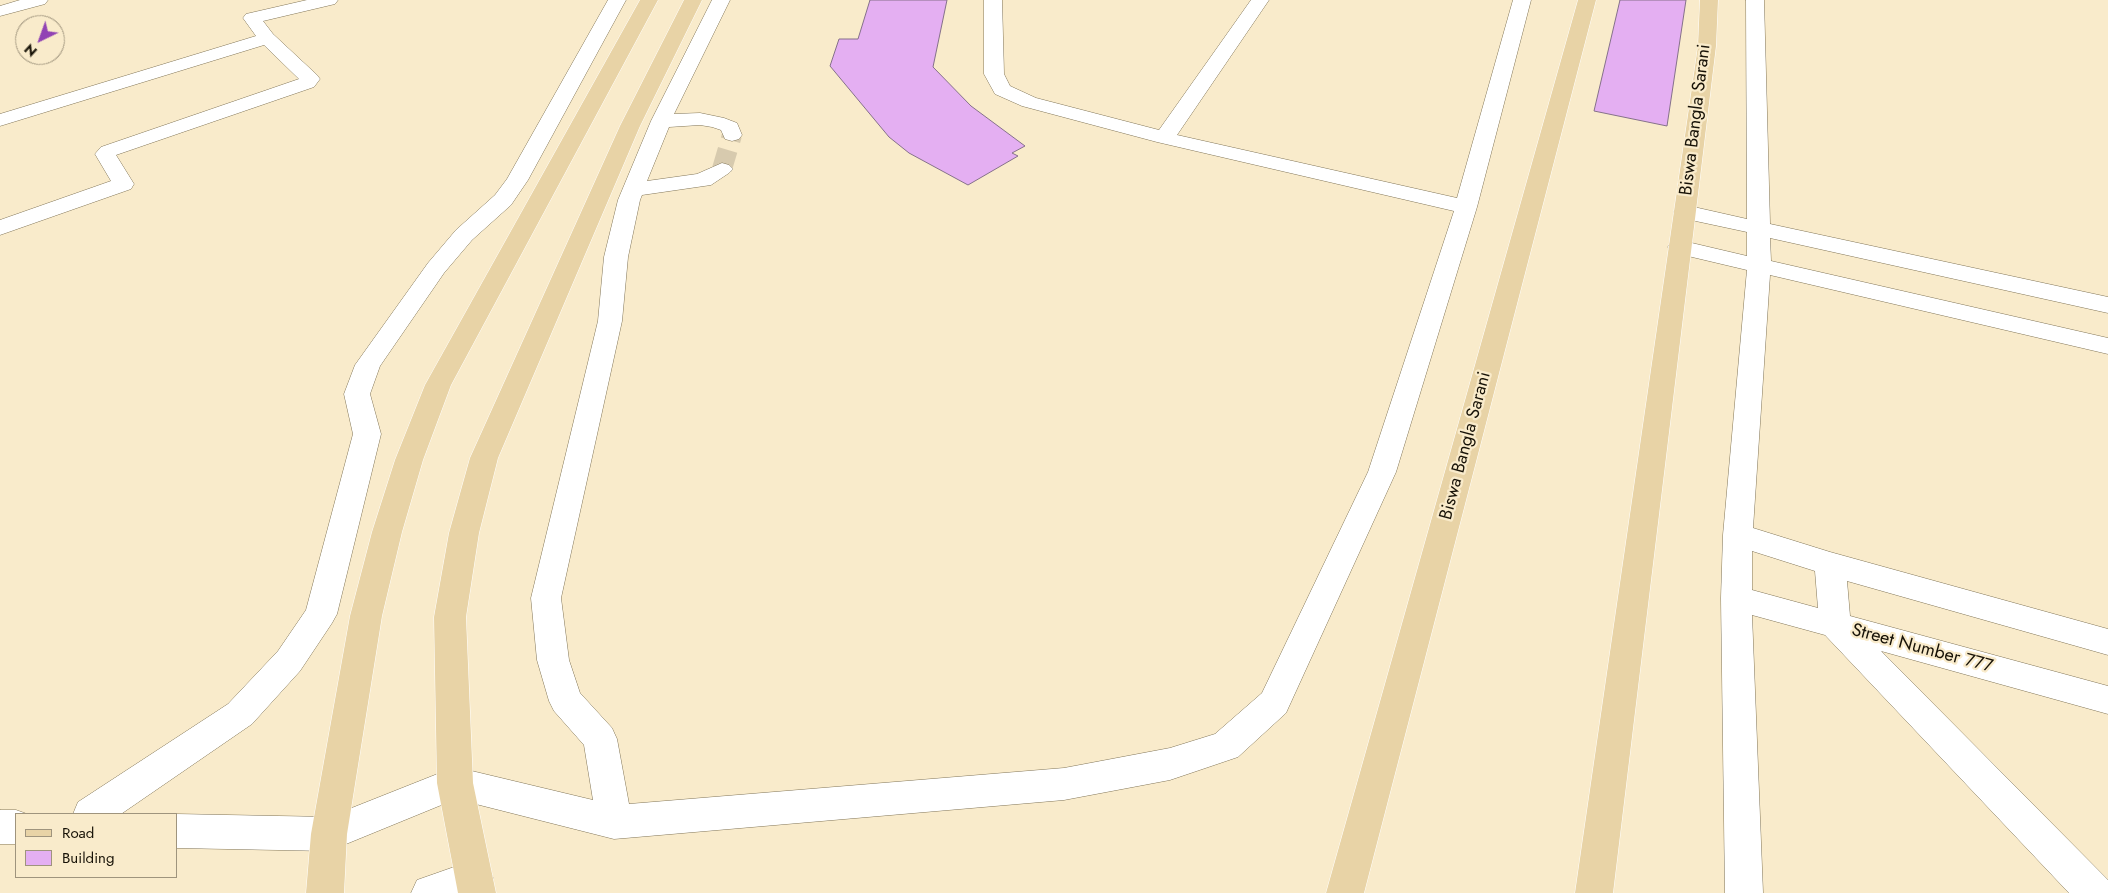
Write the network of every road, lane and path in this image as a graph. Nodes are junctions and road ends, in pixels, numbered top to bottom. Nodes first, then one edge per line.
1 (39, 0) edge
2 (330, 0) edge
3 (617, 0) edge
4 (649, 0) edge
5 (694, 0) edge
6 (721, 0) edge
7 (993, 0) edge
8 (1260, 0) edge
9 (1522, 0) edge
10 (1587, 0) edge
11 (1709, 0) edge
12 (1755, 0) edge
13 (0, 11) edge
14 (268, 38) junction
15 (0, 120) edge
16 (661, 121) junction
17 (732, 135) dead end
18 (1164, 138) junction
19 (722, 169) dead end
20 (633, 190) junction
21 (1466, 207) junction
22 (1685, 212) junction
23 (0, 228) edge
24 (1757, 228) junction
25 (1680, 247) junction
26 (1759, 265) junction
27 (2108, 304) edge
28 (2108, 346) edge
29 (1738, 535) junction
30 (1830, 564) junction
31 (1736, 598) junction
32 (1835, 625) junction
33 (2108, 642) edge
34 (2108, 700) edge
35 (455, 783) junction
36 (92, 813) edge
37 (614, 822) junction
38 (0, 827) edge
39 (15, 827) edge
40 (178, 831) edge
41 (328, 834) junction
42 (476, 885) edge
43 (325, 893) edge
44 (430, 893) edge
45 (1345, 893) edge
46 (1594, 893) edge
47 (1744, 893) edge
48 (2095, 893) edge

1 - 13 street
2 - 14 street
3 - 36 street
4 - 41 main road
5 - 35 main road
6 - 16 street
7 - 18 street
8 - 18 street
9 - 21 street
10 - 45 main road, Biswa Bangla Sarani
11 - 22 main road, Biswa Bangla Sarani
12 - 24 street
14 - 15 street
14 - 23 street
16 - 17 street
16 - 20 street
18 - 21 street
19 - 20 street
20 - 37 street
21 - 37 street
22 - 24 street
22 - 25 main road, Biswa Bangla Sarani
24 - 26 street
24 - 27 street
25 - 26 street
25 - 46 main road, Biswa Bangla Sarani
26 - 28 street
26 - 29 street
29 - 30 street
29 - 31 street
30 - 32 street
30 - 33 street
31 - 32 street, Street Number 777
31 - 47 street
32 - 34 street, Street Number 777
32 - 48 street
35 - 37 street
35 - 41 street
35 - 42 main road
38 - 39 street
40 - 41 street
41 - 43 main road
42 - 44 street

